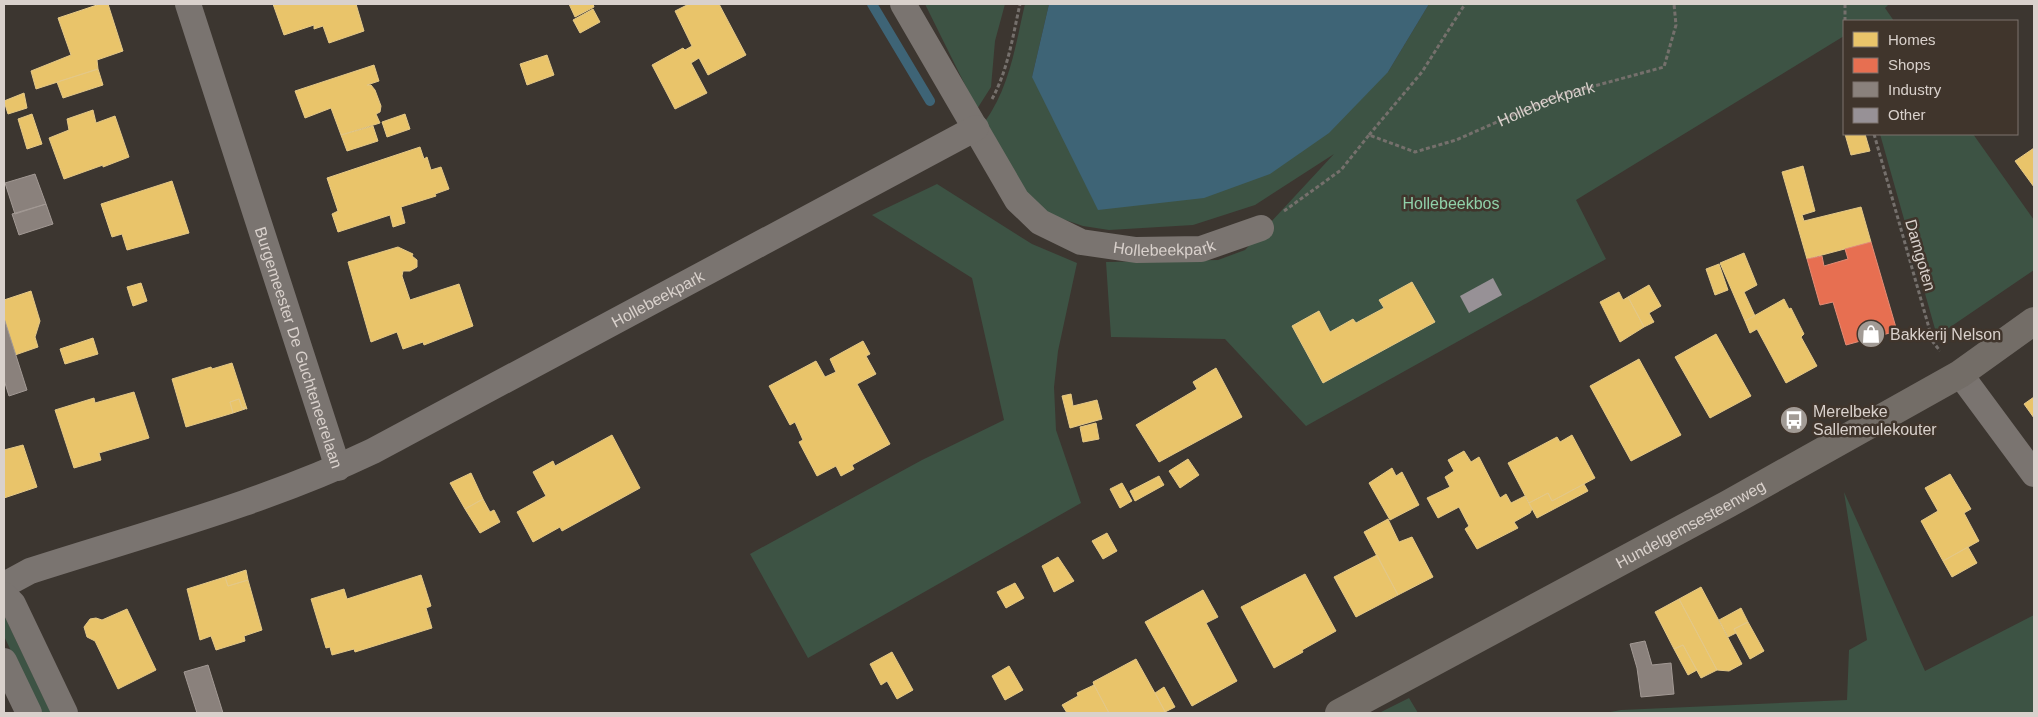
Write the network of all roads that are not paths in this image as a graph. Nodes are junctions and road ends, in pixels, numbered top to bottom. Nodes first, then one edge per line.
1 (188, 4) edge
2 (903, 4) edge
3 (976, 128) junction
4 (1261, 228) road end
5 (2034, 321) edge
6 (1960, 374) junction
7 (338, 468) junction
8 (2034, 474) edge
9 (4, 585) edge
10 (4, 595) edge
11 (4, 661) edge
12 (29, 713) edge
13 (65, 713) edge
14 (1339, 713) edge

1 - 7 street, Burgemeester De Guchteneerelaan
2 - 3 street
3 - 4 street, Hollebeekpark
3 - 7 street, Hollebeekpark
5 - 6 main road, Hundelgemsesteenweg
6 - 8 street
6 - 14 main road, Hundelgemsesteenweg
7 - 9 street, Burgemeester De Guchteneerelaan
10 - 13 street
11 - 12 street

